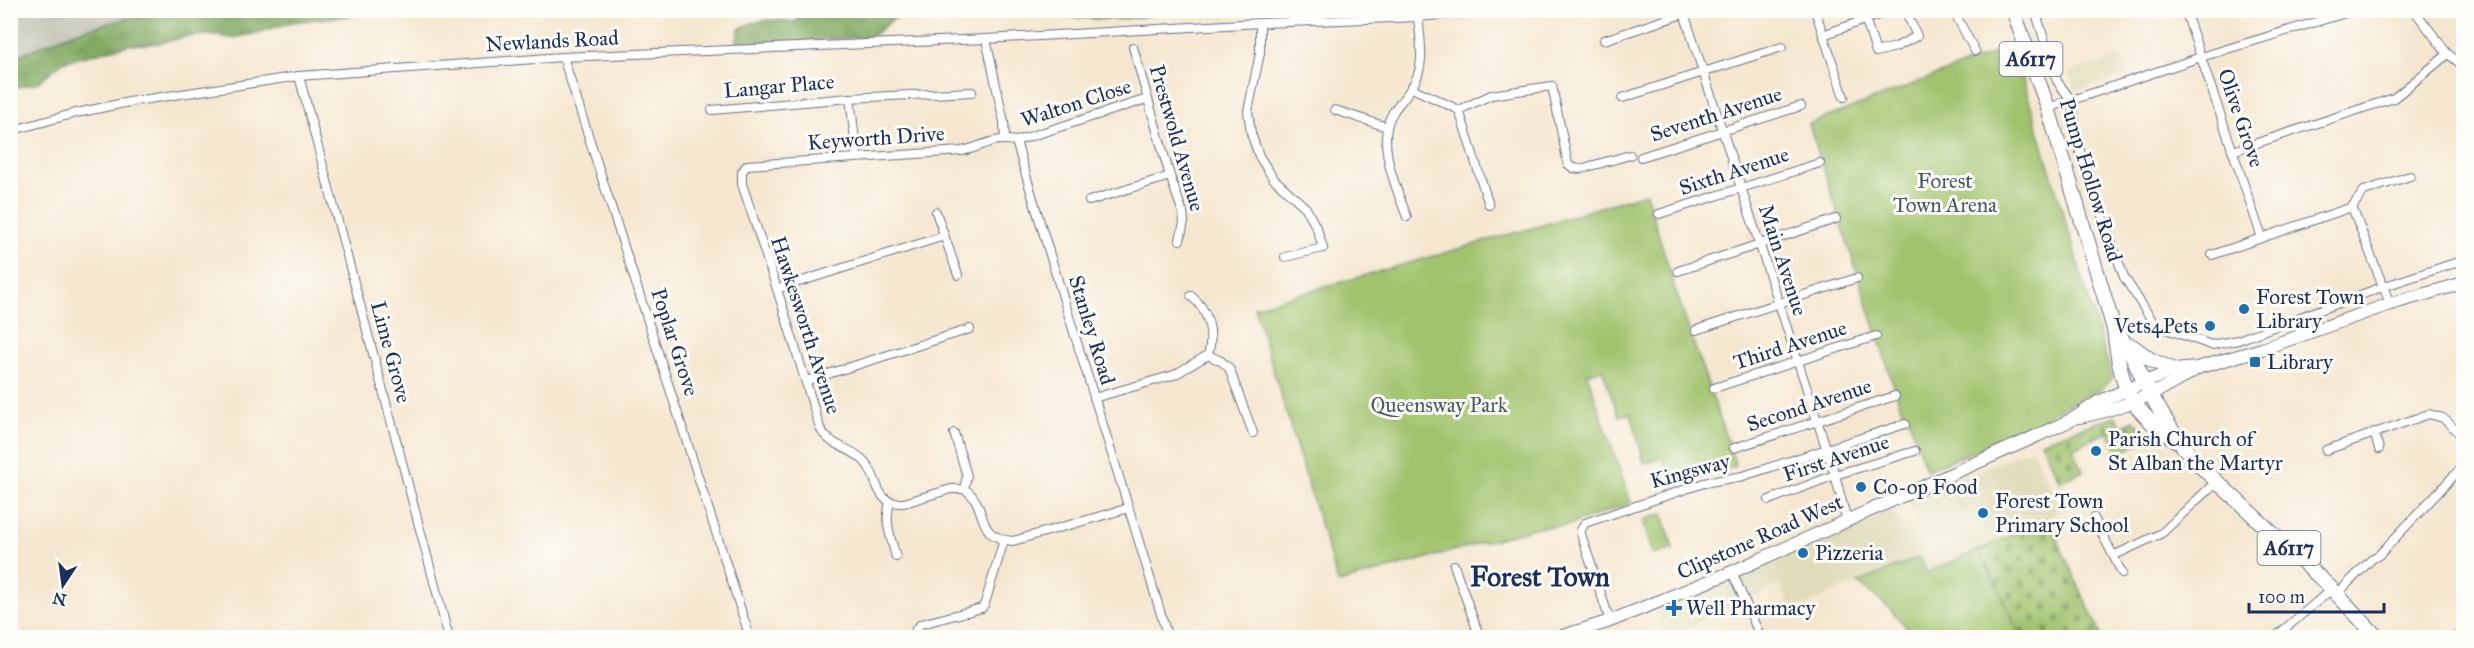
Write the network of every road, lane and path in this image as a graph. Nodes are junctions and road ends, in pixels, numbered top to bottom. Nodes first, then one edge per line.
1 (1497, 10) edge
2 (1695, 10) edge
3 (1815, 10) edge
4 (1892, 10) edge
5 (1905, 10) edge
6 (1953, 10) edge
7 (2013, 10) edge
8 (2035, 10) edge
9 (2185, 10) edge
10 (2355, 10) edge
11 (2414, 10) edge
12 (1684, 12) edge
13 (1418, 17) junction
14 (1866, 21) junction
15 (1260, 23) junction
16 (1823, 35) junction
17 (986, 39) junction
18 (1604, 40) dead end
19 (1133, 47) dead end
20 (1782, 47) dead end
21 (1975, 51) dead end
22 (2448, 54) junction
23 (563, 57) junction
24 (2201, 57) junction
25 (2463, 67) edge
26 (1703, 71) junction
27 (299, 76) junction
28 (1412, 88) junction
29 (972, 92) dead end
30 (1844, 97) dead end
31 (850, 98) junction
32 (1622, 98) dead end
33 (1148, 99) junction
34 (2071, 100) junction
35 (1801, 106) dead end
36 (2048, 108) junction
37 (712, 110) dead end
38 (1335, 110) dead end
39 (1459, 110) junction
40 (1387, 127) junction
41 (10, 131) edge
42 (1722, 131) junction
43 (1005, 139) junction
44 (1016, 141) junction
45 (2233, 151) junction
46 (1630, 155) dead end
47 (857, 157) junction
48 (1641, 157) dead end
49 (1820, 163) dead end
50 (747, 165) joint
51 (1170, 176) junction
52 (2410, 176) dead end
53 (1741, 188) junction
54 (1089, 201) dead end
55 (1489, 205) dead end
56 (2352, 207) junction
57 (936, 212) dead end
58 (1659, 214) dead end
59 (1407, 217) dead end
60 (1836, 219) dead end
61 (944, 236) junction
62 (2262, 238) junction
63 (1180, 240) dead end
64 (1759, 245) junction
65 (2212, 255) dead end
66 (1285, 257) dead end
67 (2463, 260) edge
68 (1678, 271) dead end
69 (958, 275) dead end
70 (1857, 278) dead end
71 (2463, 283) edge
72 (2382, 287) junction
73 (777, 289) junction
74 (1191, 296) dead end
75 (1778, 303) junction
76 (2390, 304) junction
77 (970, 329) dead end
78 (1696, 330) dead end
79 (2119, 334) junction
80 (1876, 336) dead end
81 (1208, 355) junction
82 (1797, 360) junction
83 (2197, 368) junction
84 (2174, 370) junction
85 (806, 381) junction
86 (1714, 388) dead end
87 (2138, 390) junction
88 (1895, 396) dead end
89 (1094, 398) junction
90 (1817, 421) junction
91 (1905, 424) dead end
92 (2374, 432) junction
93 (954, 433) dead end
94 (1253, 433) dead end
95 (2463, 438) edge
96 (2177, 441) junction
97 (1826, 447) junction
98 (1734, 448) dead end
99 (2379, 449) dead end
100 (2326, 450) dead end
101 (1915, 452) dead end
102 (2463, 465) edge
103 (1834, 475) junction
104 (2217, 480) junction
105 (964, 489) junction
106 (1769, 500) dead end
107 (890, 502) junction
108 (1129, 508) junction
109 (2094, 518) dead end
110 (1847, 521) junction
111 (1004, 540) junction
112 (2115, 555) junction
113 (896, 557) dead end
114 (1454, 565) dead end
115 (1732, 572) junction
116 (2122, 573) dead end
117 (2335, 591) junction
118 (1610, 621) junction
119 (2463, 633) edge
120 (1564, 637) edge
121 (449, 638) edge
122 (750, 638) edge
123 (915, 638) edge
124 (1168, 638) edge
125 (1480, 638) edge
126 (1761, 638) edge
127 (2274, 638) edge
128 (2378, 638) edge
129 (2452, 638) edge

1 - 13 street, Newlands Road
2 - 12 street
3 - 16 street
4 - 14 street
5 - 14 street
6 - 21 street
7 - 36 main road, Pump Hollow Road / A6117
8 - 34 street, Pump Hollow Road
9 - 24 street, Olive Grove
10 - 24 street
11 - 22 street
12 - 18 street
12 - 26 street, Main Avenue
13 - 15 street, Newlands Road
13 - 28 street
14 - 16 street
15 - 17 street, Newlands Road
15 - 66 street
16 - 30 street
17 - 23 street, Newlands Road
17 - 43 street
19 - 33 street, Prestwold Avenue
20 - 26 street
22 - 25 street
22 - 45 street
23 - 27 street, Newlands Road
23 - 122 street, Poplar Grove
24 - 34 street
24 - 45 street, Olive Grove
26 - 32 street
26 - 42 street, Main Avenue
27 - 41 street, Newlands Road
27 - 121 street, Lime Grove
28 - 39 street
28 - 40 street
29 - 31 street, Langar Place
31 - 37 street, Langar Place
31 - 47 street, Langar Place
33 - 44 street, Walton Close
33 - 51 street, Prestwold Avenue
34 - 36 street
34 - 72 street, Pump Hollow Road
35 - 42 street, Seventh Avenue
36 - 79 main road, Pump Hollow Road / A6117
38 - 40 street
39 - 46 street
39 - 55 street
40 - 59 street
42 - 48 street, Seventh Avenue
42 - 53 street, Main Avenue
43 - 44 street
43 - 47 street, Keyworth Drive
44 - 89 street, Stanley Road
45 - 62 street, Olive Grove
47 - 50 street, Keyworth Drive
49 - 53 street, Sixth Avenue
50 - 73 street, Hawkesworth Avenue
51 - 54 street
51 - 63 street, Prestwold Avenue
52 - 56 street
53 - 58 street, Sixth Avenue
53 - 64 street, Main Avenue
56 - 62 street
56 - 72 street
57 - 61 street
60 - 64 street
61 - 69 street
61 - 73 street
62 - 65 street
64 - 68 street
64 - 75 street, Main Avenue
67 - 72 street, Pump Hollow Road
70 - 75 street
71 - 76 main road, Clipstone Road West
72 - 76 street
73 - 85 street, Hawkesworth Avenue
74 - 81 street
75 - 78 street
75 - 82 street, Main Avenue
76 - 83 main road, Clipstone Road West
77 - 85 street
79 - 84 main road
79 - 87 main road, Pump Hollow Road / A6117
79 - 87 main road, Pump Hollow Road / A6117
80 - 82 street, Third Avenue
81 - 89 street
81 - 94 street
82 - 86 street, Third Avenue
82 - 90 street, Main Avenue
83 - 84 main road, Clipstone Road West
83 - 87 main road, Clipstone Road West
84 - 87 main road, Clipstone Road West
85 - 107 street, Hawkesworth Avenue
87 - 96 main road, A6117
87 - 96 main road, A6117
87 - 110 main road, Clipstone Road West
88 - 90 street, Second Avenue
89 - 108 street, Stanley Road
90 - 97 street, Main Avenue
90 - 98 street, Second Avenue
91 - 97 street, Kingsway
92 - 95 street
92 - 99 street
92 - 100 street
93 - 105 street
96 - 104 main road, A6117
97 - 103 street, Main Avenue
97 - 118 street, Kingsway
101 - 103 street, First Avenue
102 - 117 street
103 - 106 street, First Avenue
103 - 110 street, Main Avenue
104 - 112 street
104 - 117 main road, A6117
105 - 107 street
105 - 111 street
107 - 113 street
108 - 111 street
108 - 124 street, Stanley Road
109 - 112 street
110 - 115 main road, Clipstone Road West
111 - 123 street
112 - 116 street
114 - 125 street
115 - 118 main road, Clipstone Road West
115 - 126 street
117 - 127 street
117 - 128 main road, A6117
118 - 120 main road, Clipstone Road West
119 - 129 street

